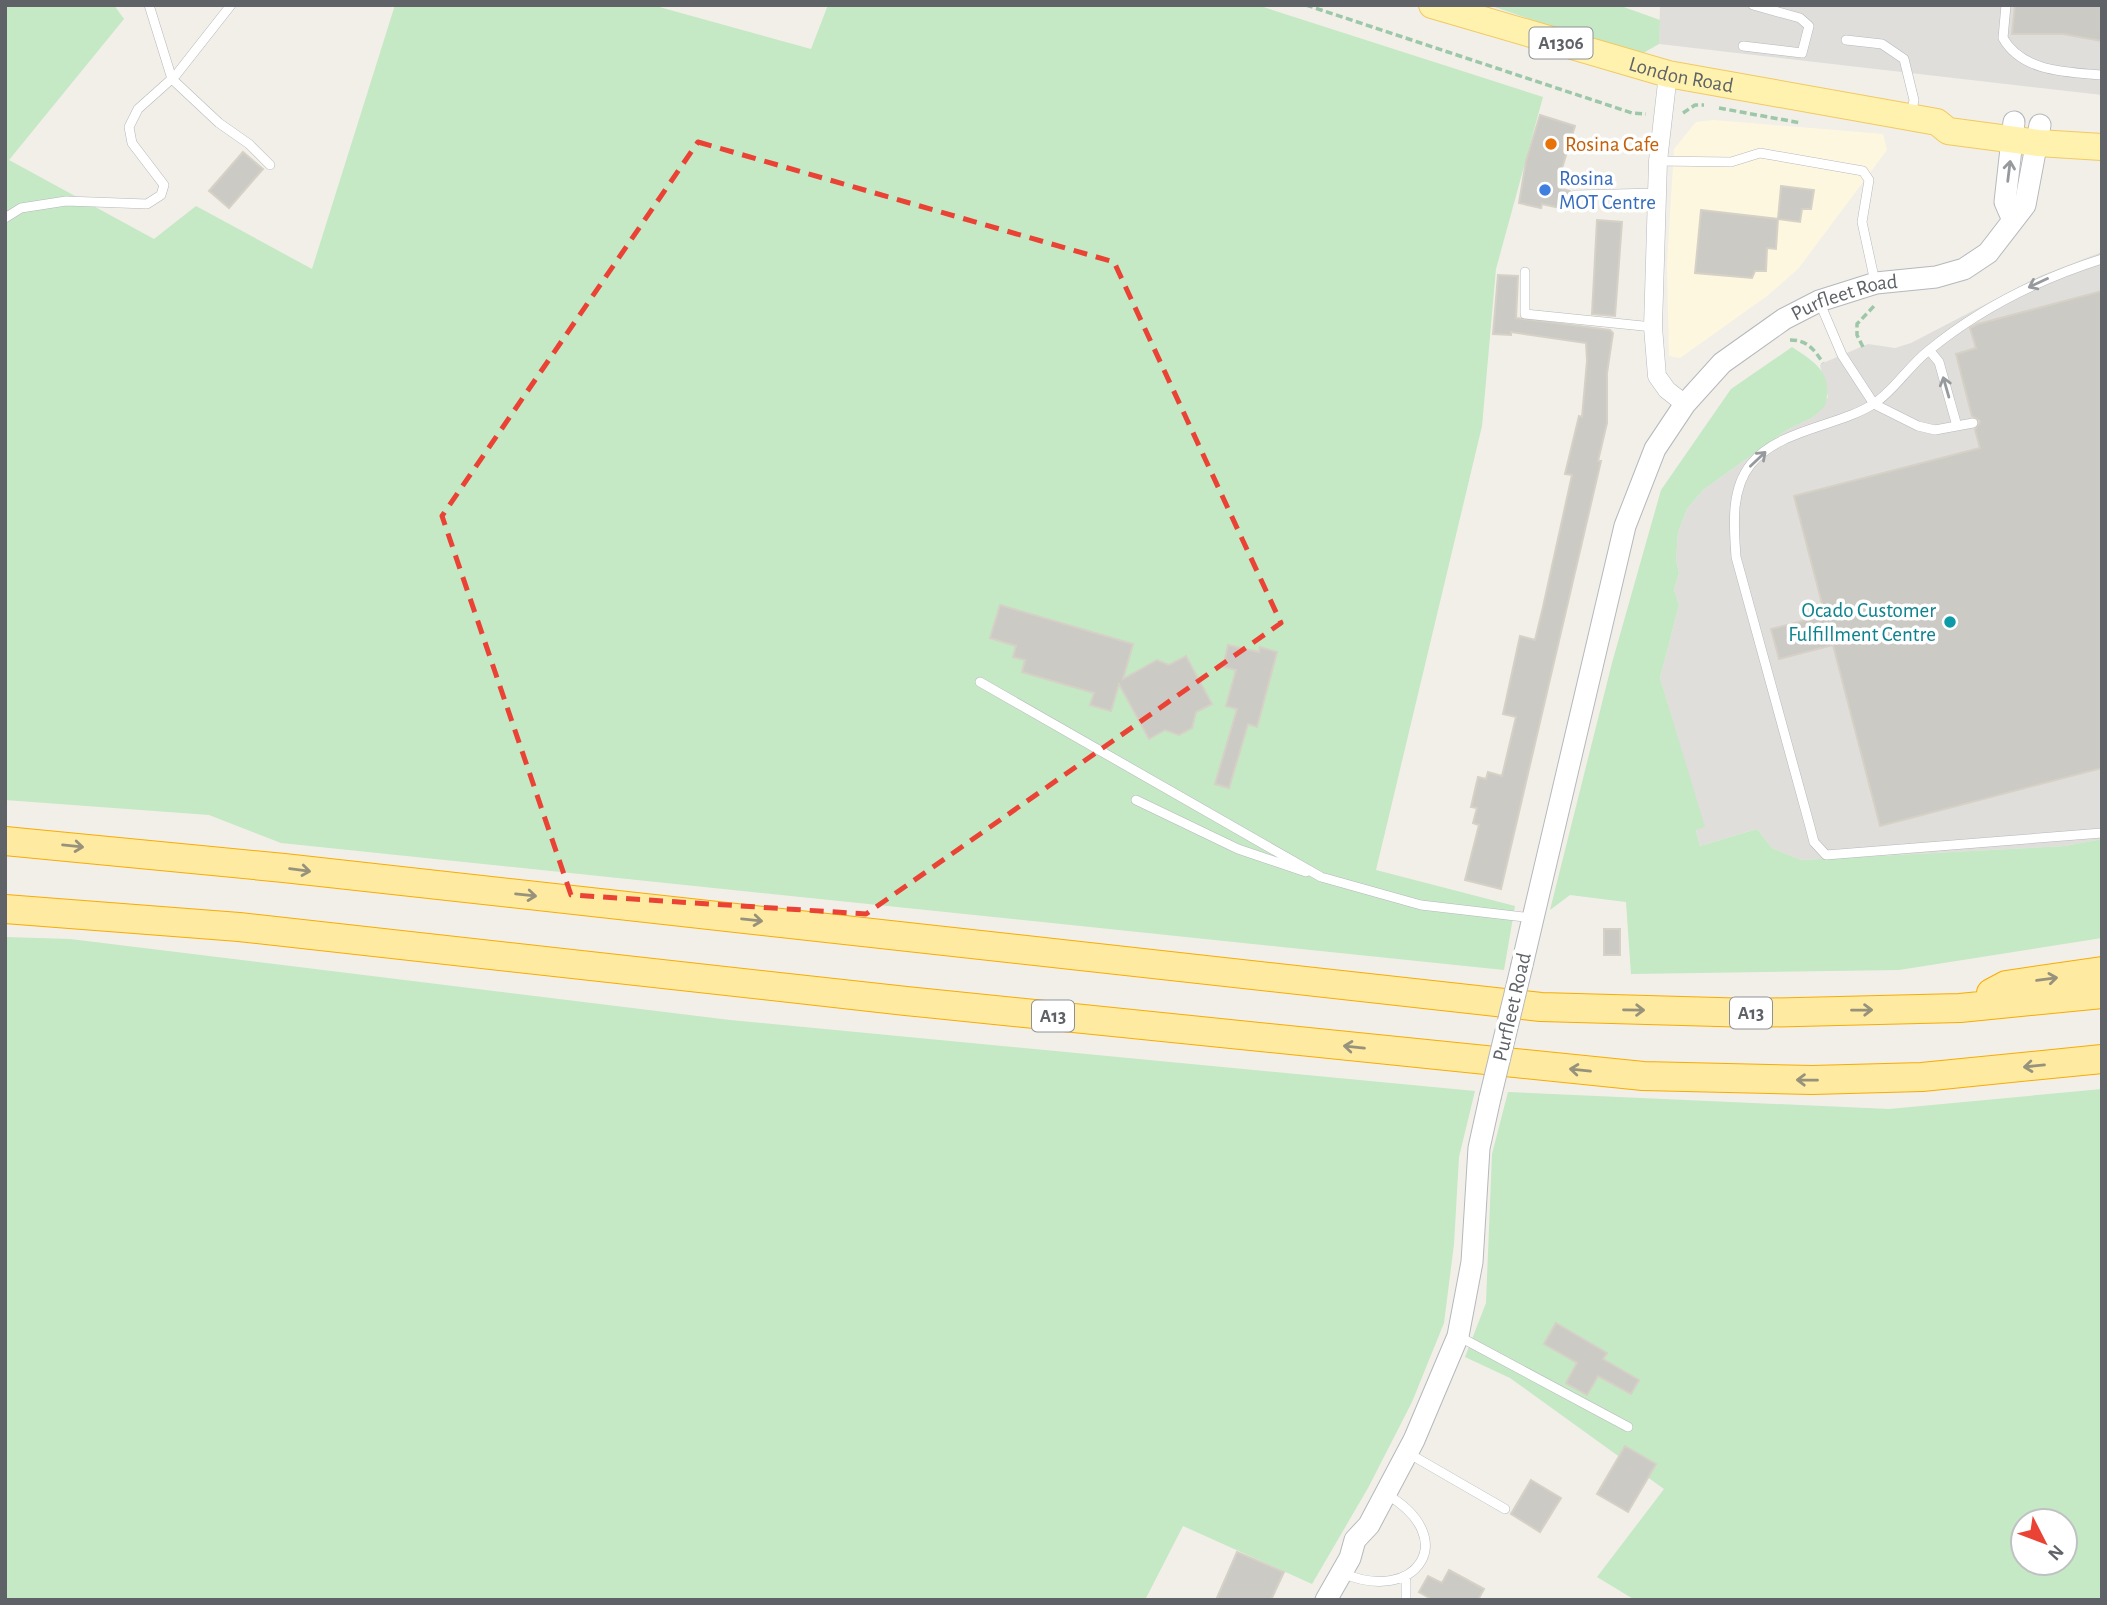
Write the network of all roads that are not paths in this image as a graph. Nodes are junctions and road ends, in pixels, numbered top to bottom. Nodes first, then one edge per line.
1 (149, 5) edge
2 (231, 5) edge
3 (1432, 5) edge
4 (1753, 5) edge
5 (2006, 5) edge
6 (1846, 40) dead end
7 (1742, 46) dead end
8 (1668, 74) junction
9 (2102, 75) edge
10 (172, 79) junction
11 (1911, 117) junction
12 (2102, 129) edge
13 (2026, 132) junction
14 (2102, 147) edge
15 (1658, 161) junction
16 (270, 165) dead end
17 (1656, 193) junction
18 (1575, 195) dead end
19 (5, 218) edge
20 (2102, 259) edge
21 (1525, 272) dead end
22 (1876, 283) junction
23 (1819, 301) junction
24 (1653, 327) junction
25 (1928, 351) junction
26 (1685, 404) junction
27 (1874, 404) junction
28 (1973, 423) dead end
29 (1957, 426) junction
30 (980, 682) dead end
31 (1136, 800) dead end
32 (2102, 833) edge
33 (5, 841) edge
34 (1321, 877) junction
35 (5, 909) edge
36 (1533, 918) junction
37 (2102, 971) edge
38 (2102, 994) edge
39 (1960, 1008) junction
40 (2102, 1059) edge
41 (1458, 1336) junction
42 (1628, 1427) dead end
43 (1408, 1453) junction
44 (1386, 1494) junction
45 (1504, 1509) dead end
46 (1342, 1573) junction
47 (1406, 1581) junction
48 (1326, 1600) edge
49 (1406, 1600) edge

1 - 10 lane
2 - 10 lane
3 - 8 main road, London Road / A1306
4 - 7 lane
5 - 9 lane
6 - 11 lane
8 - 11 main road, London Road / A1306
8 - 15 street
10 - 16 lane
10 - 19 lane
11 - 13 main road, London Road / A1306
12 - 13 main road, London Road / A1306
13 - 14 main road, London Road / A1306
13 - 22 street, Purfleet Road
15 - 17 street
15 - 22 lane
17 - 18 lane
17 - 24 street
20 -> 25 lane
21 - 24 lane
22 - 23 street, Purfleet Road
23 - 26 street, Purfleet Road
23 - 27 lane
24 - 26 street
25 - 27 lane
29 -> 25 lane
26 - 36 street, Purfleet Road
27 - 29 lane
32 -> 27 lane
28 - 29 lane
30 - 34 lane
31 - 34 lane
33 -> 39 highway, A13
34 - 36 lane
40 -> 35 highway, A13
36 - 41 street, Purfleet Road, bridge
39 -> 37 highway
38 - 39 highway, A13
41 - 42 lane
41 - 43 street, Purfleet Road
43 - 44 street, Purfleet Road
43 - 45 lane
44 - 46 street, Purfleet Road
44 - 47 lane
46 - 47 lane
46 - 48 street, Purfleet Road
47 - 49 lane

